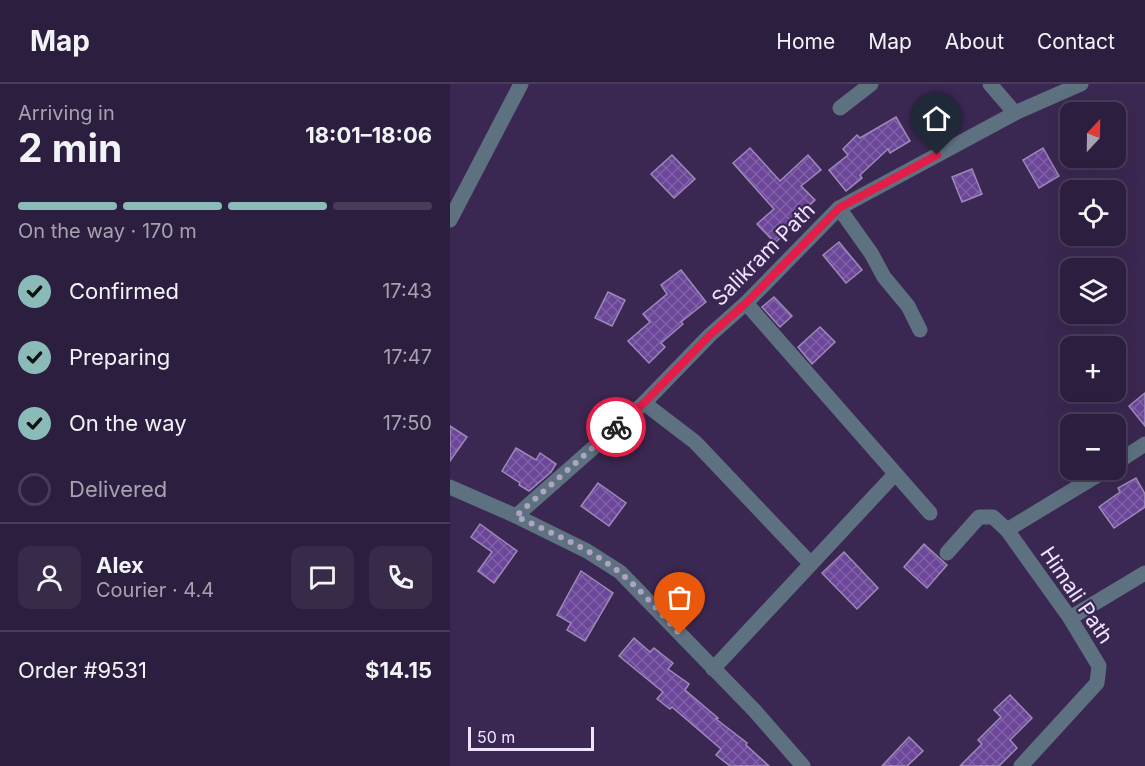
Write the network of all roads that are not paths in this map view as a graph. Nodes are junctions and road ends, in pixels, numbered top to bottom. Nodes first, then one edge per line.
1 (521, 84) edge
2 (871, 84) edge
3 (990, 84) edge
4 (1072, 86) edge
5 (840, 108) dead end
6 (1015, 113) junction
7 (839, 208) junction
8 (450, 220) edge
9 (746, 303) junction
10 (920, 330) dead end
11 (644, 403) junction
12 (1145, 444) edge
13 (1126, 456) edge
14 (895, 474) junction
15 (1090, 480) edge
16 (450, 487) edge
17 (930, 513) dead end
18 (516, 516) junction
19 (1007, 530) junction
20 (947, 553) dead end
21 (810, 563) junction
22 (1145, 573) edge
23 (1070, 618) junction
24 (713, 669) junction
25 (803, 766) edge
26 (1021, 766) edge

1 - 8 street
2 - 5 street
3 - 6 street
4 - 6 street, Salikram Path
6 - 7 street, Salikram Path
7 - 9 street, Salikram Path
7 - 10 street
9 - 11 street, Salikram Path
9 - 14 street
11 - 18 street, Salikram Path
11 - 21 street
12 - 13 street
14 - 17 street
14 - 21 street
15 - 19 street
16 - 18 street
18 - 24 street
19 - 20 street
19 - 23 street, Himali Path
21 - 24 street
22 - 23 street
23 - 26 street, Himali Path
24 - 25 street

